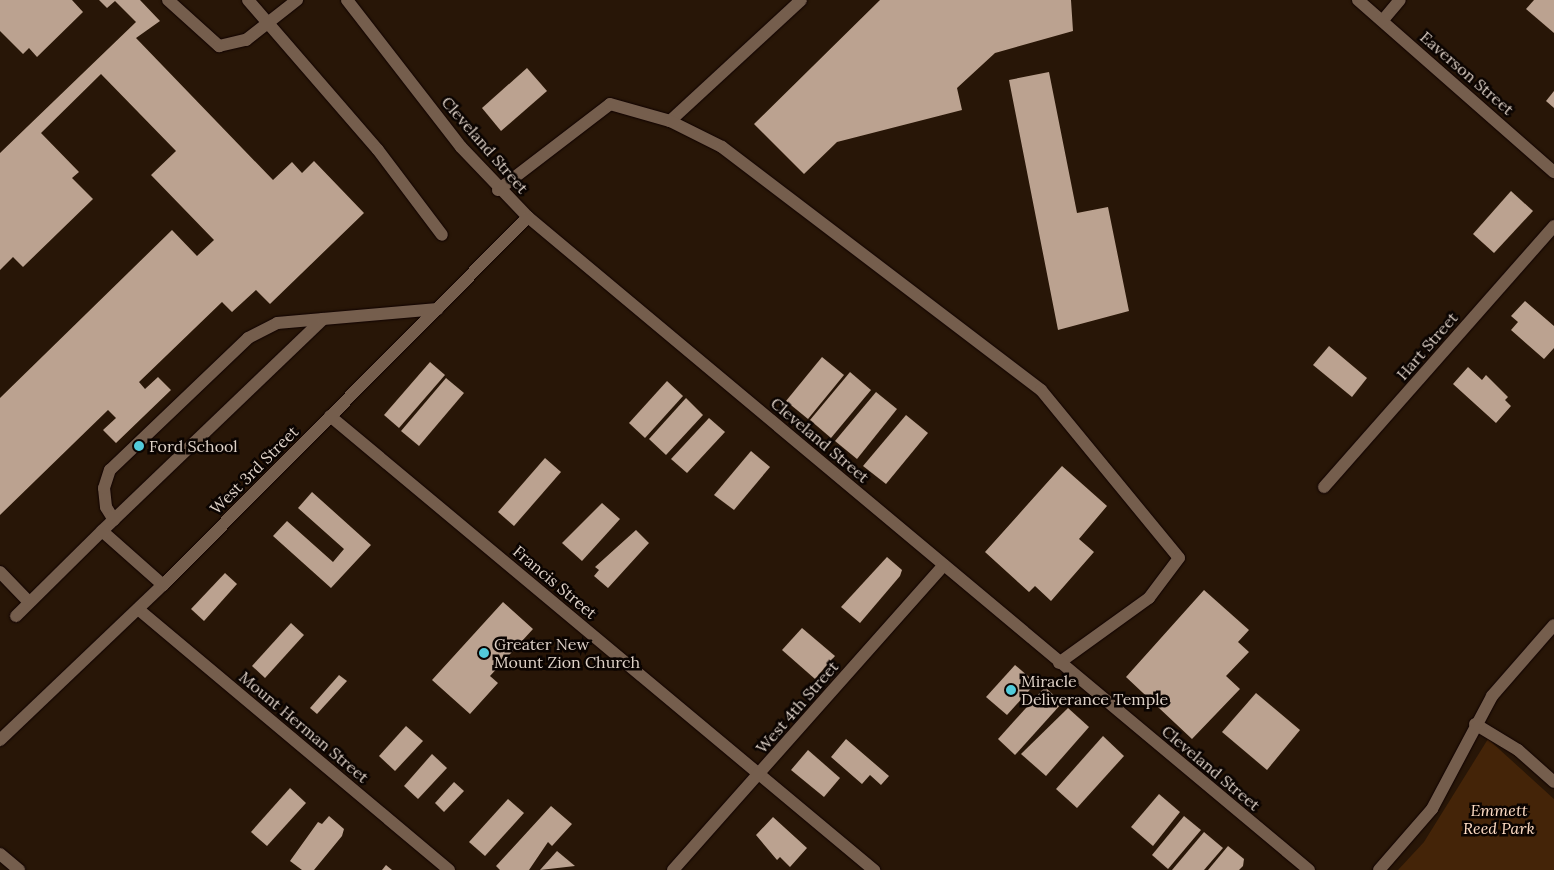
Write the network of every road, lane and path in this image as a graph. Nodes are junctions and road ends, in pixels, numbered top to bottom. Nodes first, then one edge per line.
1 (168, 0) edge
2 (248, 0) edge
3 (297, 0) edge
4 (347, 0) edge
5 (801, 0) edge
6 (1358, 0) edge
7 (1400, 0) edge
8 (1383, 20) junction
9 (269, 22) junction
10 (670, 121) junction
11 (1554, 172) edge
12 (498, 190) junction
13 (528, 217) junction
14 (1554, 226) edge
15 (442, 235) dead end
16 (438, 309) junction
17 (323, 319) junction
18 (330, 416) junction
19 (1324, 487) dead end
20 (114, 520) junction
21 (102, 531) junction
22 (944, 564) junction
23 (0, 572) edge
24 (163, 585) junction
25 (29, 602) junction
26 (138, 609) junction
27 (16, 616) dead end
28 (1554, 625) edge
29 (1059, 663) junction
30 (1476, 724) junction
31 (0, 740) edge
32 (760, 773) junction
33 (1554, 782) edge
34 (0, 854) edge
35 (19, 870) edge
36 (449, 870) edge
37 (673, 870) edge
38 (874, 870) edge
39 (1309, 870) edge
40 (1379, 870) edge

1 - 9 street
2 - 9 street
3 - 9 street
4 - 12 street, Cleveland Street
5 - 10 street
6 - 8 street, Eaverson Street
7 - 8 street
8 - 11 street, Eaverson Street
9 - 15 street
10 - 12 street
10 - 29 street
12 - 13 street, Cleveland Street
13 - 16 street, West 3rd Street
13 - 22 street, Cleveland Street
14 - 19 street, Hart Street
16 - 17 street
16 - 18 street, West 3rd Street
17 - 20 street
17 - 20 street
18 - 24 street, West 3rd Street
18 - 32 street, Francis Street
20 - 21 street
21 - 24 street
21 - 25 street
22 - 29 street, Cleveland Street
22 - 32 street, West 4th Street
23 - 25 street
24 - 26 street, West 3rd Street
25 - 27 street
26 - 31 street, West 3rd Street
26 - 36 street, Mount Herman Street
28 - 30 street
29 - 39 street, Cleveland Street
30 - 33 street
30 - 40 street
32 - 37 street, West 4th Street
32 - 38 street, Francis Street
34 - 35 street

